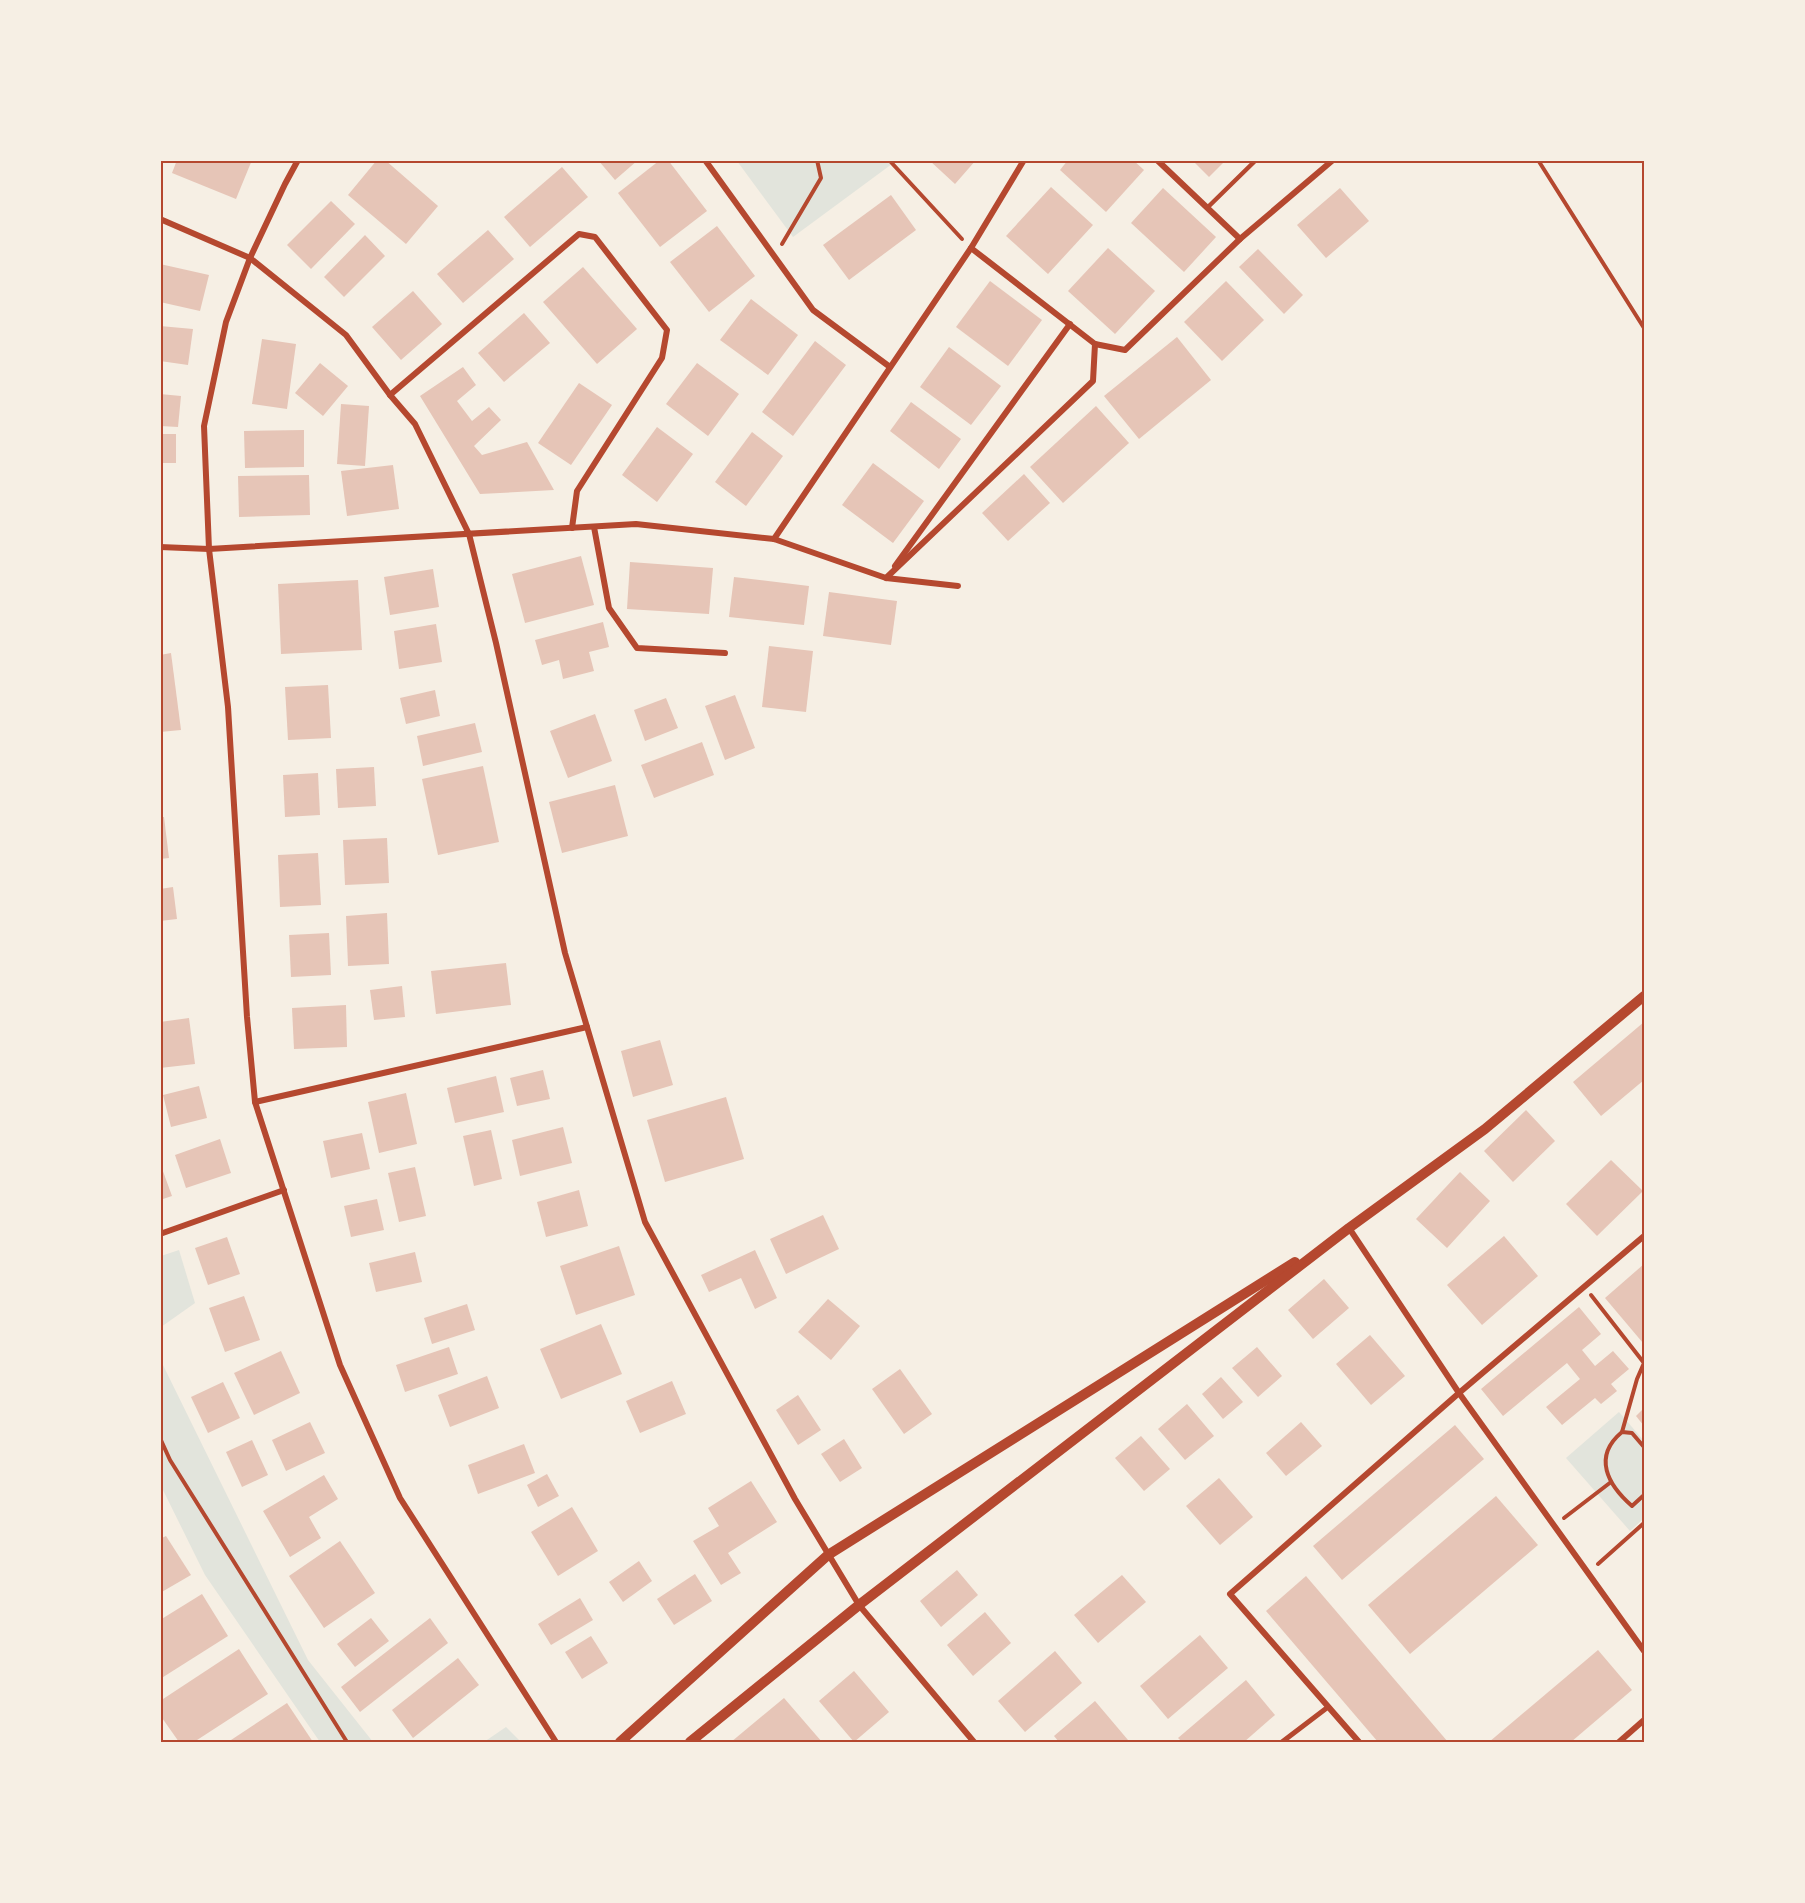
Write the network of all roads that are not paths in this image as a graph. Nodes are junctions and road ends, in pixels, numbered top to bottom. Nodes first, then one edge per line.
1 (298, 160) edge
2 (705, 160) edge
3 (1024, 160) edge
4 (1157, 160) edge
5 (1256, 160) edge
6 (1333, 160) edge
7 (1207, 208) junction
8 (160, 219) edge
9 (1239, 238) junction
10 (971, 248) junction
11 (250, 258) junction
12 (1070, 324) junction
13 (1095, 344) junction
14 (890, 367) junction
15 (390, 395) junction
16 (594, 527) junction
17 (572, 528) junction
18 (469, 534) junction
19 (774, 539) junction
20 (160, 547) edge
21 (209, 549) junction
22 (886, 578) junction
23 (958, 586) dead end
24 (725, 652) dead end
25 (1644, 996) edge
26 (587, 1027) junction
27 (255, 1102) junction
28 (284, 1190) junction
29 (1349, 1228) junction
30 (160, 1234) edge
31 (1644, 1236) edge
32 (1459, 1393) junction
33 (828, 1555) junction
34 (859, 1605) junction
35 (1644, 1651) edge
36 (1328, 1707) junction
37 (1644, 1720) edge
38 (556, 1743) edge
39 (620, 1743) edge
40 (690, 1743) edge
41 (974, 1743) edge
42 (1282, 1743) edge
43 (1359, 1743) edge
44 (1619, 1743) edge

1 - 11 street
2 - 14 street
3 - 10 street
4 - 7 street
5 - 7 lane
6 - 9 street
7 - 9 street
8 - 11 street
9 - 13 street
10 - 12 street
10 - 14 street
11 - 15 street
11 - 21 street
12 - 13 street
12 - 22 street
13 - 22 street
14 - 19 street
15 - 17 street
15 - 18 street
16 - 17 street
16 - 19 street
16 - 24 street
17 - 18 street
18 - 21 street
18 - 26 street
19 - 22 street
20 - 21 street
21 - 27 street
22 - 23 street
25 - 29 street
26 - 27 street
26 - 33 street
27 - 28 street
28 - 30 street
28 - 38 street
29 - 32 street
29 - 33 street
29 - 34 street
31 - 32 street
32 - 35 street
32 - 36 street
33 - 34 street
33 - 39 street
34 - 40 street
34 - 41 street
36 - 42 street
36 - 43 street
37 - 44 street

